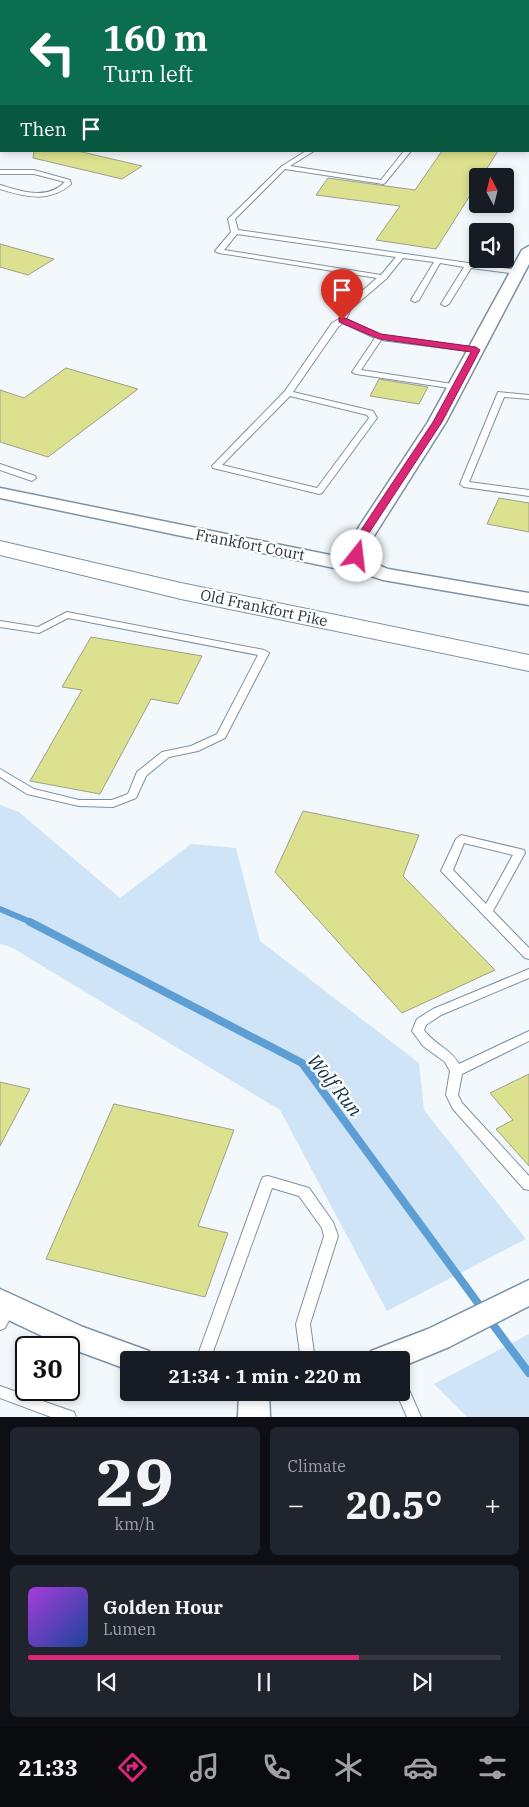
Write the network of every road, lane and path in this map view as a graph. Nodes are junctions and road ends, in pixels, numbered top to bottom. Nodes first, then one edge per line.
1 (309, 152) edge
2 (407, 152) edge
3 (284, 167) junction
4 (0, 172) edge
5 (0, 187) edge
6 (235, 232) junction
7 (529, 250) edge
8 (401, 256) junction
9 (438, 261) junction
10 (469, 265) joint
11 (490, 268) edge
12 (517, 272) junction
13 (383, 277) junction
14 (415, 300) dead end
15 (445, 304) dead end
16 (342, 320) junction
17 (379, 336) junction
18 (476, 350) junction
19 (456, 387) junction
20 (288, 393) junction
21 (529, 398) edge
22 (0, 468) edge
23 (32, 478) dead end
24 (0, 492) edge
25 (529, 493) edge
26 (0, 548) edge
27 (373, 570) junction
28 (529, 599) edge
29 (0, 624) edge
30 (529, 663) edge
31 (0, 772) edge
32 (486, 912) junction
33 (529, 955) edge
34 (529, 973) edge
35 (529, 1036) edge
36 (456, 1071) junction
37 (529, 1185) edge
38 (522, 1296) edge
39 (3, 1311) edge
40 (206, 1351) edge
41 (307, 1351) edge
42 (410, 1352) edge
43 (120, 1353) edge
44 (0, 1392) edge
45 (254, 1401) edge
46 (407, 1401) edge
47 (69, 1417) edge
48 (254, 1417) edge
49 (414, 1417) edge

1 - 3 lane
2 - 3 lane
3 - 6 lane
4 - 5 lane
6 - 8 lane
6 - 13 lane
7 - 12 street
8 - 9 lane
8 - 13 lane
9 - 10 lane
9 - 14 lane
10 - 15 lane
11 - 12 lane
12 - 18 street
13 - 16 lane
16 - 17 lane
16 - 20 lane
17 - 18 lane
17 - 19 lane
18 - 19 street
19 - 27 street
20 - 20 lane
21 - 25 lane
22 - 23 lane
24 - 27 street, Frankfort Court
26 - 30 main road, Old Frankfort Pike
27 - 28 street, Frankfort Court
29 - 31 lane
32 - 32 lane
32 - 33 lane
34 - 36 lane
35 - 36 lane
36 - 37 lane
38 - 42 street
39 - 43 street
40 - 41 lane
44 - 47 lane
45 - 48 street
46 - 49 lane

